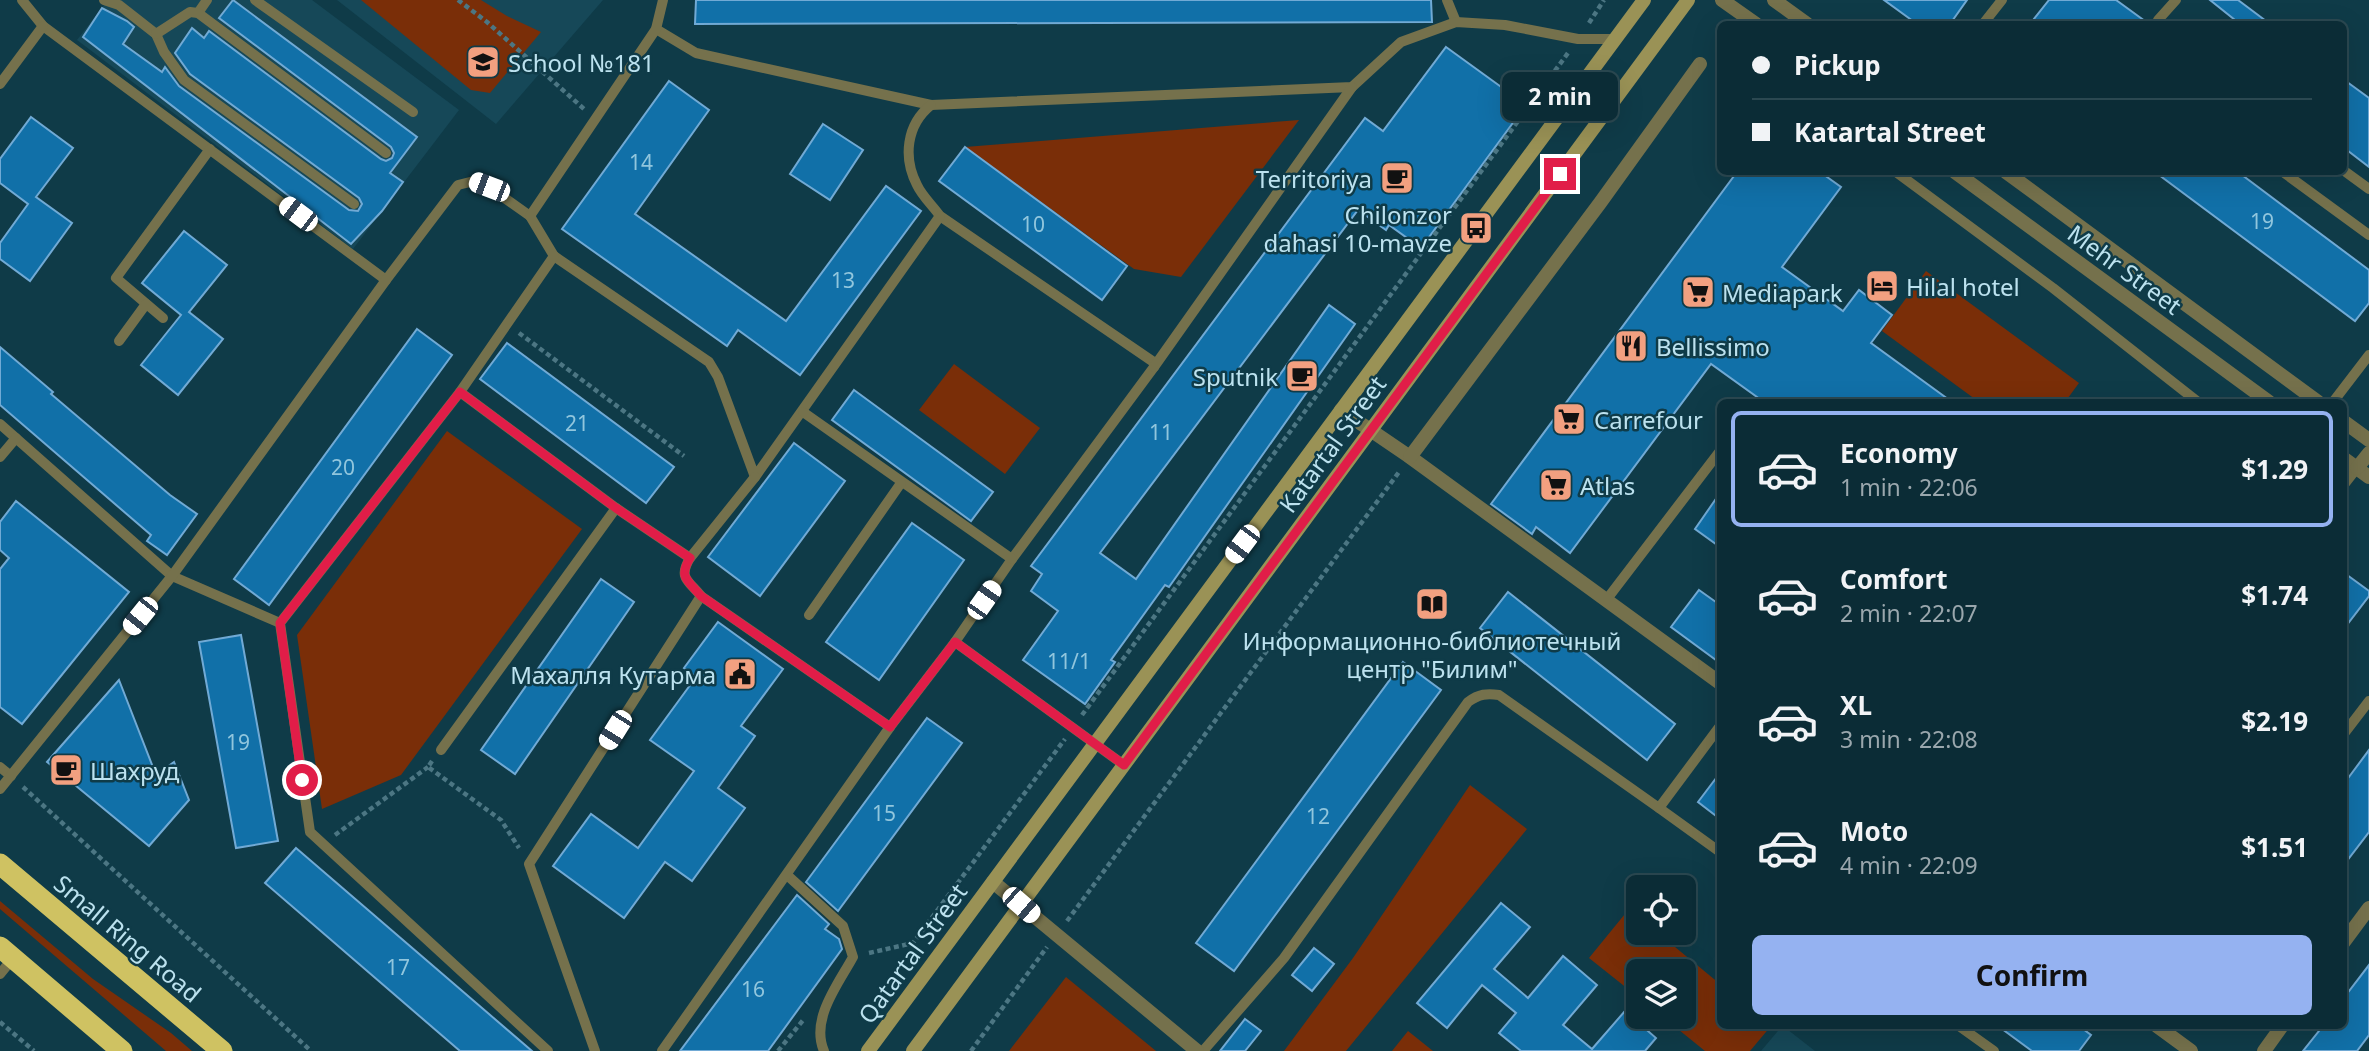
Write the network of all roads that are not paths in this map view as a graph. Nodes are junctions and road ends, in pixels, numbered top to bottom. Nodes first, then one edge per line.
1 (22, 0) edge
2 (104, 0) edge
3 (207, 0) edge
4 (255, 0) edge
5 (663, 0) edge
6 (1447, 0) edge
7 (1644, 0) edge
8 (1688, 0) edge
9 (1722, 0) edge
10 (1774, 0) edge
11 (2002, 0) edge
12 (2176, 0) edge
13 (198, 13) junction
14 (2158, 20) dead end
15 (1752, 21) edge
16 (1803, 21) edge
17 (1985, 21) edge
18 (1456, 23) junction
19 (43, 26) junction
20 (656, 29) junction
21 (156, 34) junction
22 (1615, 39) junction
23 (1700, 64) dead end
24 (0, 84) edge
25 (1352, 87) junction
26 (931, 105) junction
27 (413, 112) dead end
28 (210, 149) junction
29 (386, 153) dead end
30 (2347, 173) edge
31 (1900, 175) edge
32 (1959, 175) edge
33 (2010, 175) edge
34 (2287, 175) edge
35 (2369, 189) edge
36 (354, 204) dead end
37 (530, 216) junction
38 (940, 216) junction
39 (2369, 235) edge
40 (554, 256) junction
41 (386, 280) junction
42 (146, 304) junction
43 (163, 318) dead end
44 (119, 341) dead end
45 (2369, 355) edge
46 (1154, 367) junction
47 (460, 392) junction
48 (2195, 399) edge
49 (2265, 399) edge
50 (2314, 399) edge
51 (2335, 399) edge
52 (1341, 410) junction
53 (803, 412) junction
54 (0, 424) edge
55 (2347, 424) edge
56 (1371, 430) junction
57 (16, 438) junction
58 (2369, 440) edge
59 (2369, 453) edge
60 (1717, 455) edge
61 (0, 457) edge
62 (1410, 457) junction
63 (2347, 461) edge
64 (2363, 472) edge
65 (755, 477) junction
66 (901, 483) junction
67 (2347, 483) edge
68 (616, 508) junction
69 (690, 558) junction
70 (1012, 559) junction
71 (172, 576) junction
72 (701, 596) junction
73 (1607, 599) junction
74 (809, 615) dead end
75 (280, 623) junction
76 (955, 642) junction
77 (1717, 681) edge
78 (2369, 701) edge
79 (890, 727) junction
80 (1717, 730) edge
81 (2347, 730) edge
82 (1095, 743) junction
83 (441, 750) road end
84 (1124, 765) junction
85 (0, 767) edge
86 (11, 776) junction
87 (0, 789) edge
88 (1659, 808) junction
89 (1717, 850) edge
90 (0, 864) edge
91 (787, 875) junction
92 (0, 881) edge
93 (993, 882) junction
94 (1021, 905) junction
95 (2369, 908) edge
96 (2347, 938) edge
97 (4, 959) edge
98 (179, 1015) junction
99 (1963, 1029) edge
100 (2161, 1029) edge
101 (2280, 1029) edge
102 (122, 1051) edge
103 (222, 1051) edge
104 (548, 1051) edge
105 (595, 1051) edge
106 (662, 1051) edge
107 (824, 1051) edge
108 (868, 1051) edge
109 (913, 1051) edge
110 (1197, 1051) edge
111 (1203, 1051) edge
112 (1994, 1051) edge
113 (2191, 1051) edge
114 (2263, 1051) edge

1 - 19 lane
2 - 21 lane
3 - 13 lane
4 - 27 lane
5 - 20 lane
6 - 18 lane
7 - 22 main road, Katartal Street
8 - 56 main road, Katartal Street
9 - 15 street
10 - 16 street
11 - 17 lane
12 - 14 lane
13 - 21 lane
13 - 29 lane
18 - 22 lane
18 - 25 lane
19 - 24 lane
19 - 28 lane
20 - 26 lane
20 - 37 lane
21 - 36 lane
22 - 52 main road, Katartal Street
23 - 62 street
25 - 26 lane
25 - 46 lane
26 - 38 lane
28 - 41 lane
28 - 42 lane
30 - 35 lane
31 - 48 lane
32 - 49 street, Mehr Street
33 - 50 street, Mehr Street
34 - 39 lane
37 - 40 lane
37 - 41 lane
38 - 46 lane
38 - 53 lane
40 - 47 lane
40 - 65 lane
41 - 71 lane
42 - 43 lane
42 - 44 lane
45 - 51 lane
46 - 70 lane
47 - 68 lane
47 - 75 lane
52 - 56 street
52 - 82 main road, Katartal Street
53 - 65 lane
53 - 66 lane
54 - 57 lane
55 - 58 street
56 - 62 street
56 - 84 main road, Katartal Street
57 - 61 lane
57 - 71 lane
59 - 64 street
60 - 73 lane
62 - 73 street
63 - 64 street
64 - 67 lane
65 - 69 lane
66 - 70 lane
66 - 74 lane
68 - 69 lane
68 - 83 lane
69 - 72 lane
70 - 76 lane
71 - 75 lane
71 - 86 lane
72 - 79 lane
72 - 105 lane
73 - 77 street
75 - 104 lane
76 - 79 lane
76 - 82 lane
78 - 81 lane
79 - 91 lane
80 - 88 lane
82 - 84 lane
82 - 93 main road, Katartal Street
84 - 94 main road, Katartal Street
85 - 86 lane
86 - 87 lane
88 - 89 lane
88 - 111 lane
90 - 98 highway, Small Ring Road
91 - 106 lane
91 - 107 lane
92 - 98 highway
93 - 94 street
93 - 108 main road, Qatartal Street
94 - 109 main road, Katartal Street
94 - 110 street
95 - 96 street
97 - 102 highway
98 - 103 highway, Small Ring Road
99 - 112 lane
100 - 113 street
101 - 114 street

